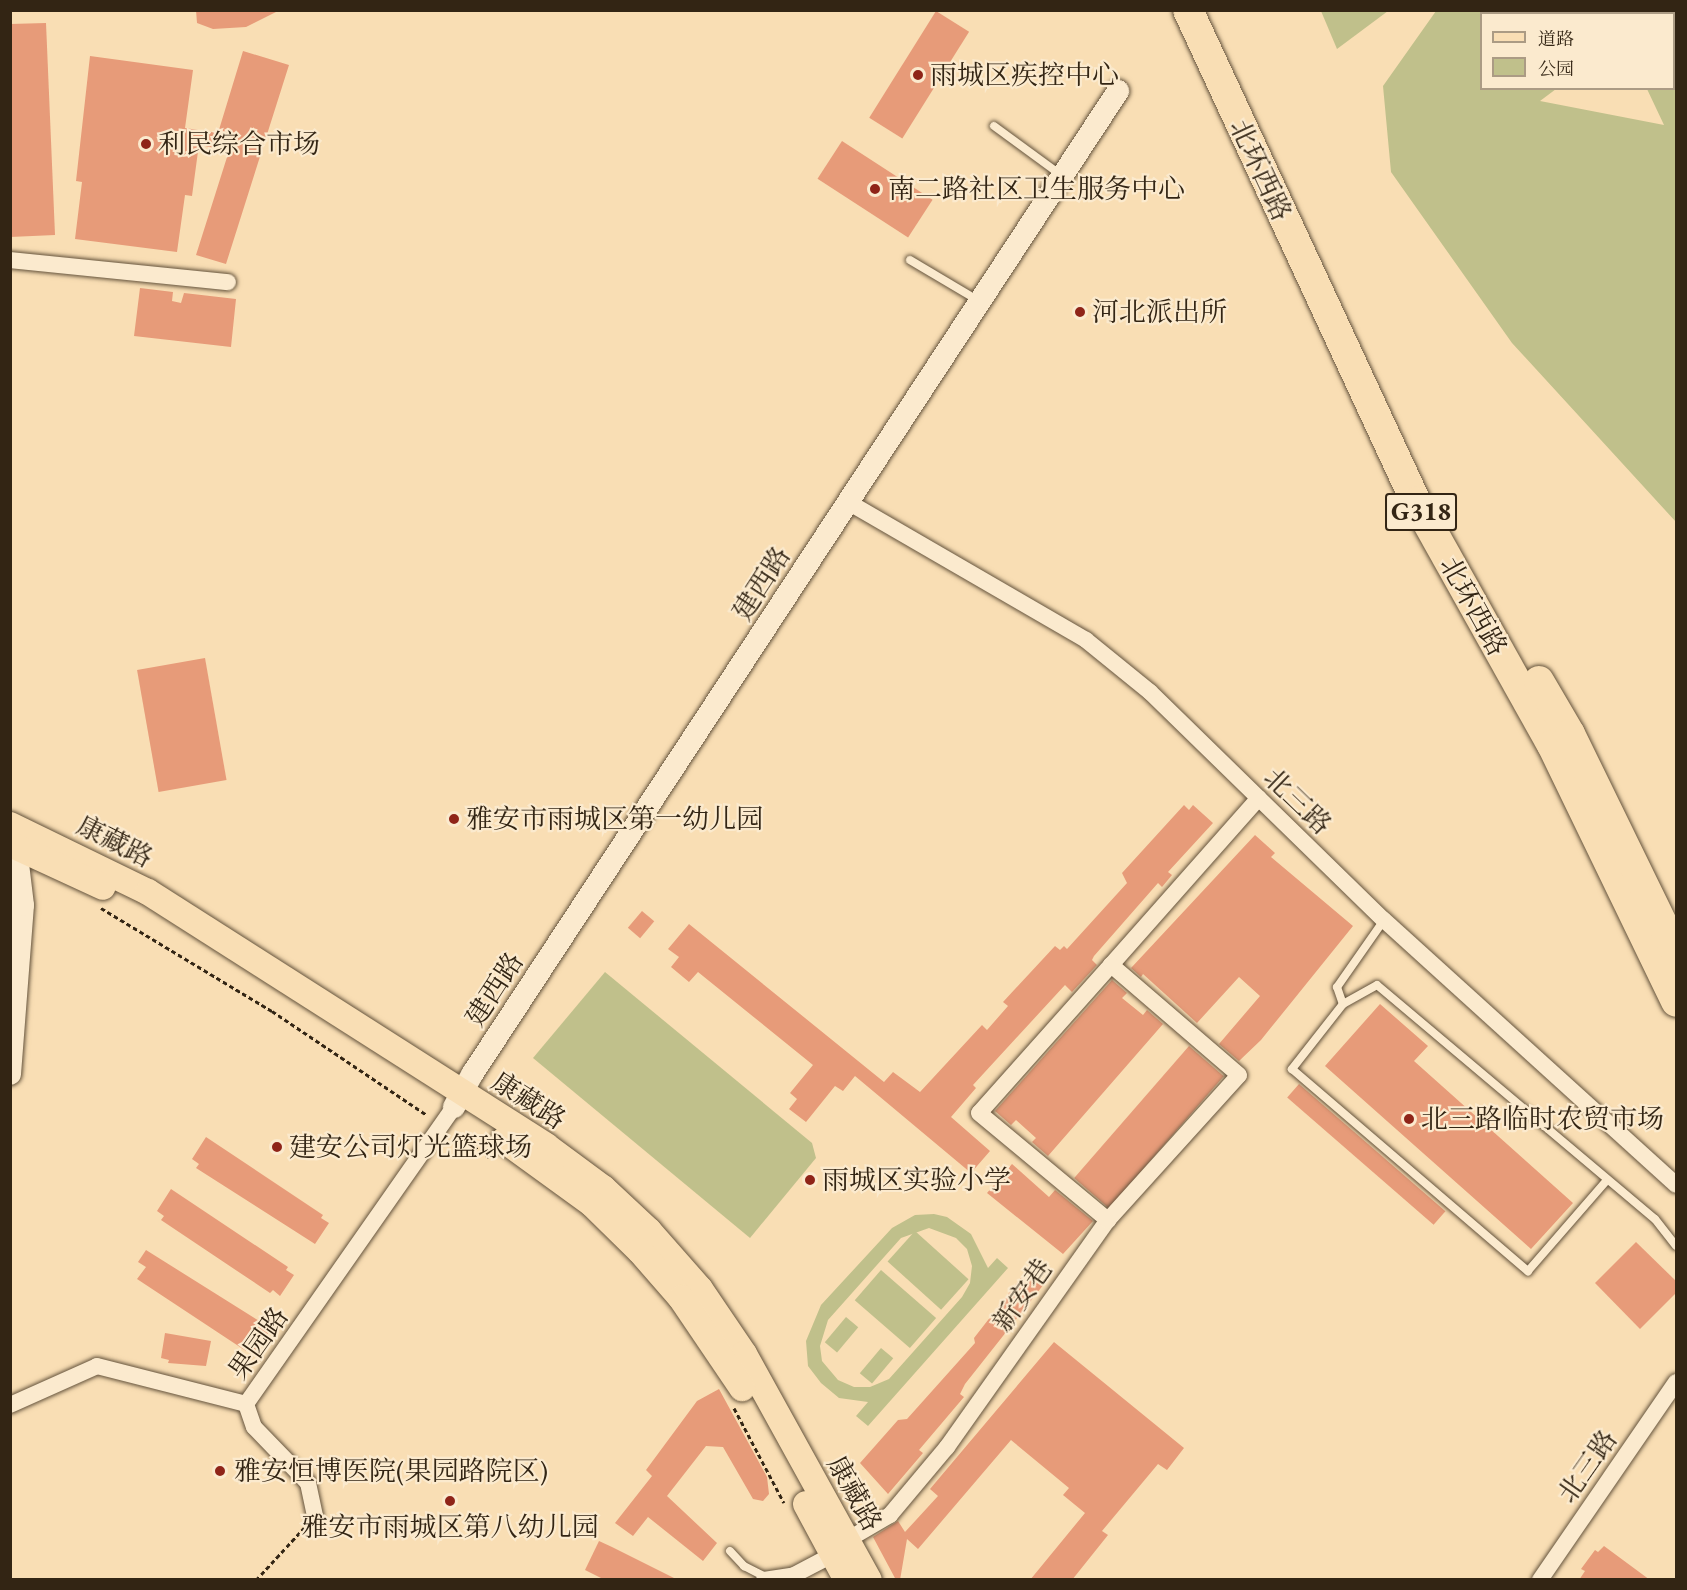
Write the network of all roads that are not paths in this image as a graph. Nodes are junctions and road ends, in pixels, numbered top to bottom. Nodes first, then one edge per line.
1 (1188, 10) edge
2 (1207, 10) edge
3 (1118, 91) dead end
4 (994, 126) dead end
5 (1062, 176) junction
6 (10, 260) edge
7 (910, 260) dead end
8 (228, 282) dead end
9 (980, 302) junction
10 (848, 502) junction
11 (1259, 798) junction
12 (12, 833) edge
13 (1384, 920) junction
14 (1677, 951) edge
15 (1112, 965) junction
16 (1677, 1002) edge
17 (1343, 1004) junction
18 (10, 1074) edge
19 (453, 1108) junction
20 (1607, 1180) junction
21 (1677, 1185) edge
22 (1108, 1220) junction
23 (1677, 1246) edge
24 (1677, 1382) edge
25 (246, 1404) junction
26 (10, 1405) edge
27 (315, 1516) road end
28 (840, 1547) junction
29 (730, 1551) dead end
30 (794, 1577) edge
31 (765, 1578) edge
32 (847, 1580) edge
33 (869, 1580) edge
34 (1540, 1580) edge

1 - 16 highway, 北环西路 / G318
2 - 14 highway, 北环西路 / G318
3 - 5 street, 建西路
4 - 5 lane
5 - 9 street, 建西路
6 - 8 street
7 - 9 lane
9 - 10 street, 建西路
10 - 11 street, 北三路
10 - 19 street, 建西路
11 - 13 street, 北三路
11 - 15 street
12 - 18 street
12 - 19 main road, 康藏路
13 - 17 lane
13 - 21 street, 北三路
15 - 22 street, 新安巷
15 - 22 street
17 - 20 lane
17 - 20 lane
19 - 25 street, 果园路
19 - 28 main road, 康藏路
20 - 23 lane
22 - 28 street, 新安巷
24 - 34 street, 北三路
25 - 26 street, 果园路
25 - 27 street
28 - 30 street, 新安巷
28 - 32 main road, 康藏路
28 - 33 main road, 康藏路
29 - 31 lane
30 - 31 street

